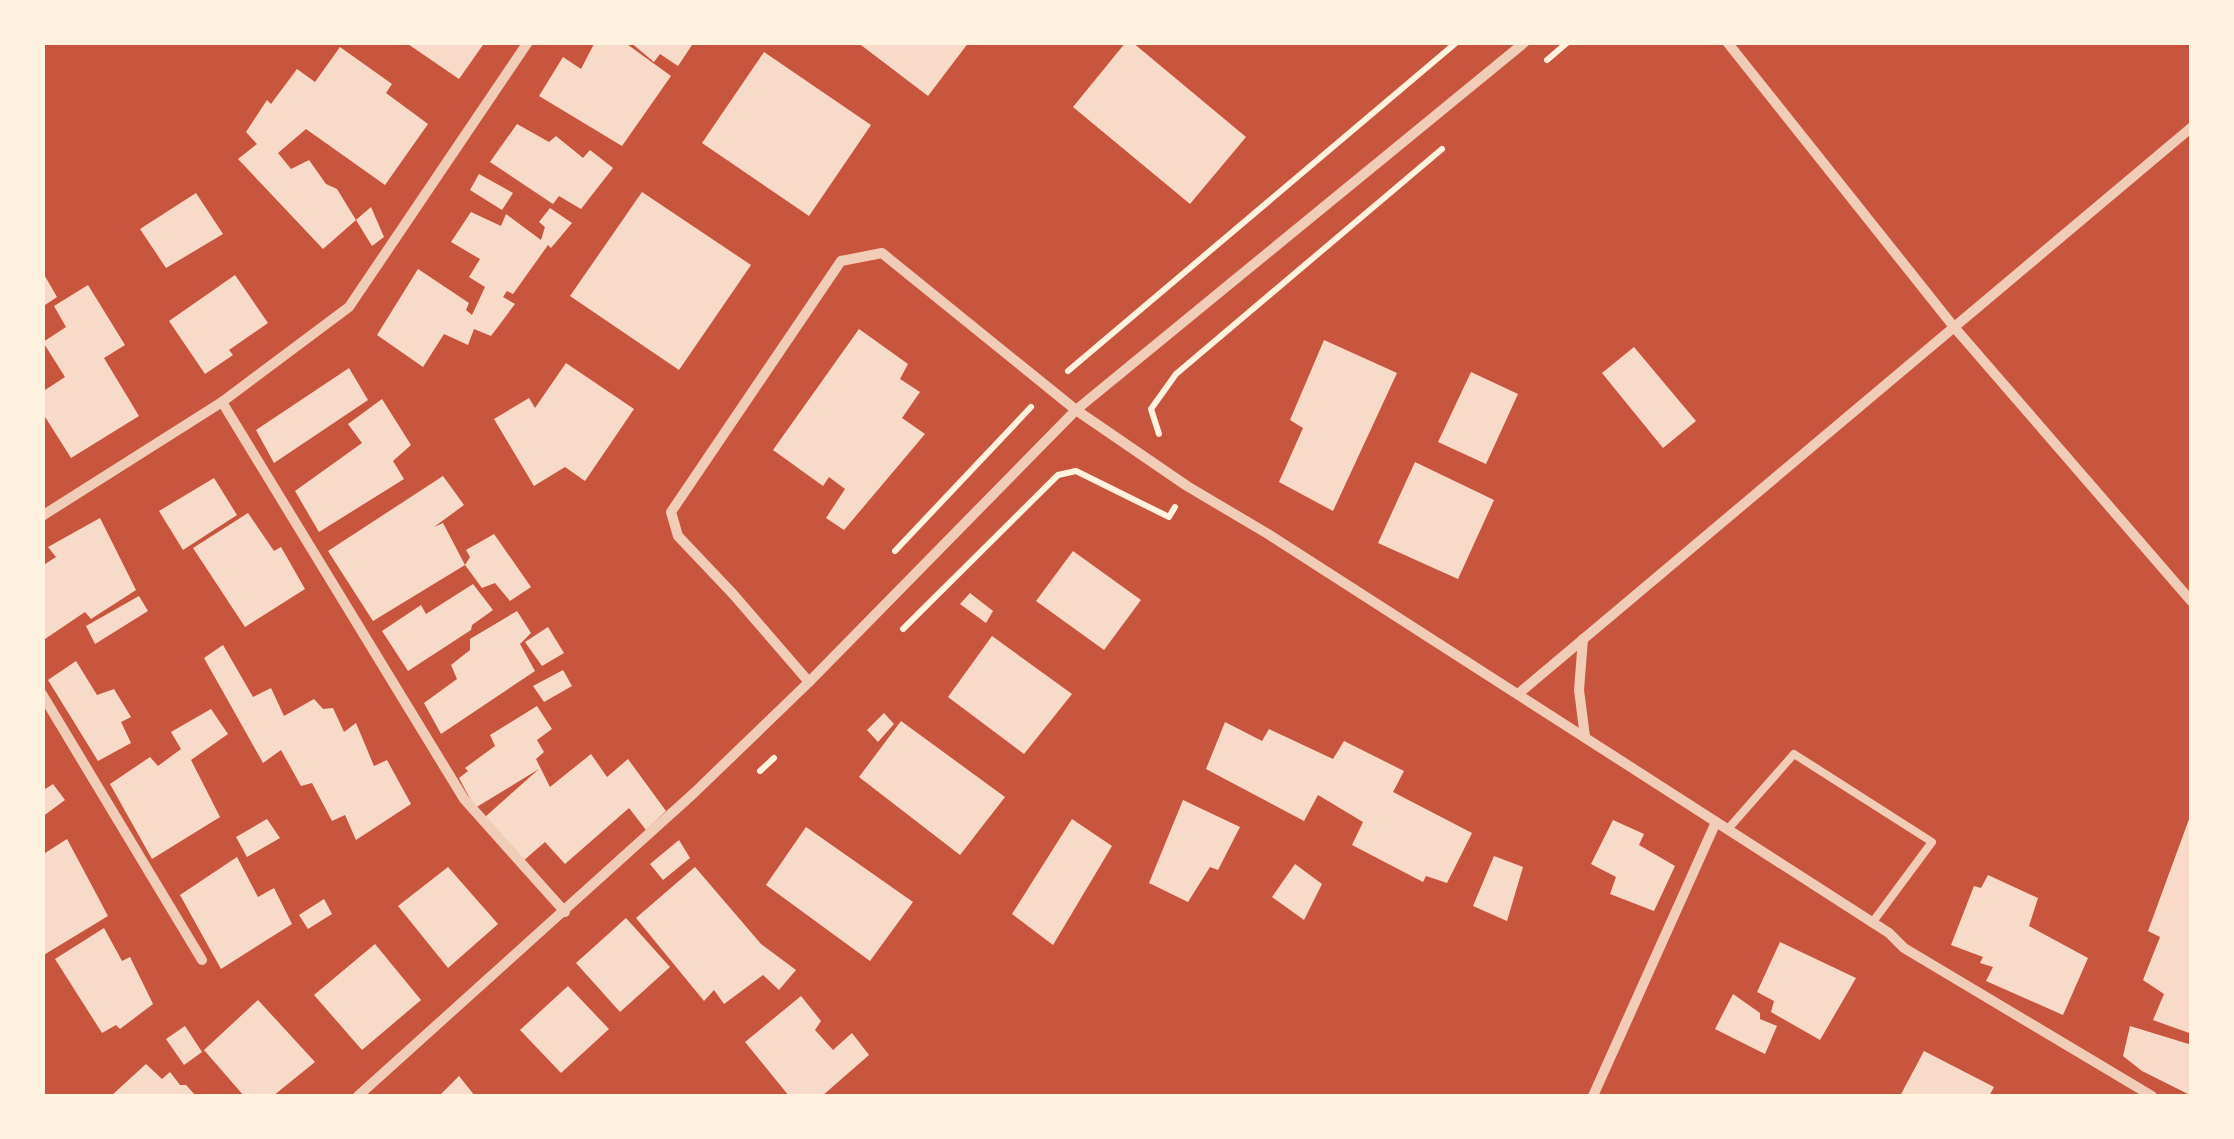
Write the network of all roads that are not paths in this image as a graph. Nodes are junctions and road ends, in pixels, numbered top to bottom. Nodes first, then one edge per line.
1 (528, 42) edge
2 (1525, 42) edge
3 (1727, 42) edge
4 (2192, 127) edge
5 (1954, 327) junction
6 (222, 402) junction
7 (1076, 410) junction
8 (42, 516) edge
9 (2192, 602) edge
10 (1583, 640) junction
11 (809, 682) junction
12 (42, 694) edge
13 (1518, 694) junction
14 (1584, 737) junction
15 (1716, 822) junction
16 (1728, 829) junction
17 (565, 912) junction
18 (1872, 923) junction
19 (202, 960) dead end
20 (358, 1096) edge
21 (1593, 1096) edge
22 (2152, 1096) edge

1 - 6 street
2 - 7 street
3 - 5 street
4 - 5 street
5 - 9 street
5 - 10 street
6 - 8 street
6 - 17 street
7 - 11 street
7 - 11 street
7 - 13 street
10 - 13 street
10 - 14 street
11 - 17 street
12 - 19 street
13 - 14 street
14 - 15 street
15 - 16 street
15 - 21 street
16 - 18 street
16 - 18 lane
17 - 20 street
18 - 22 street

